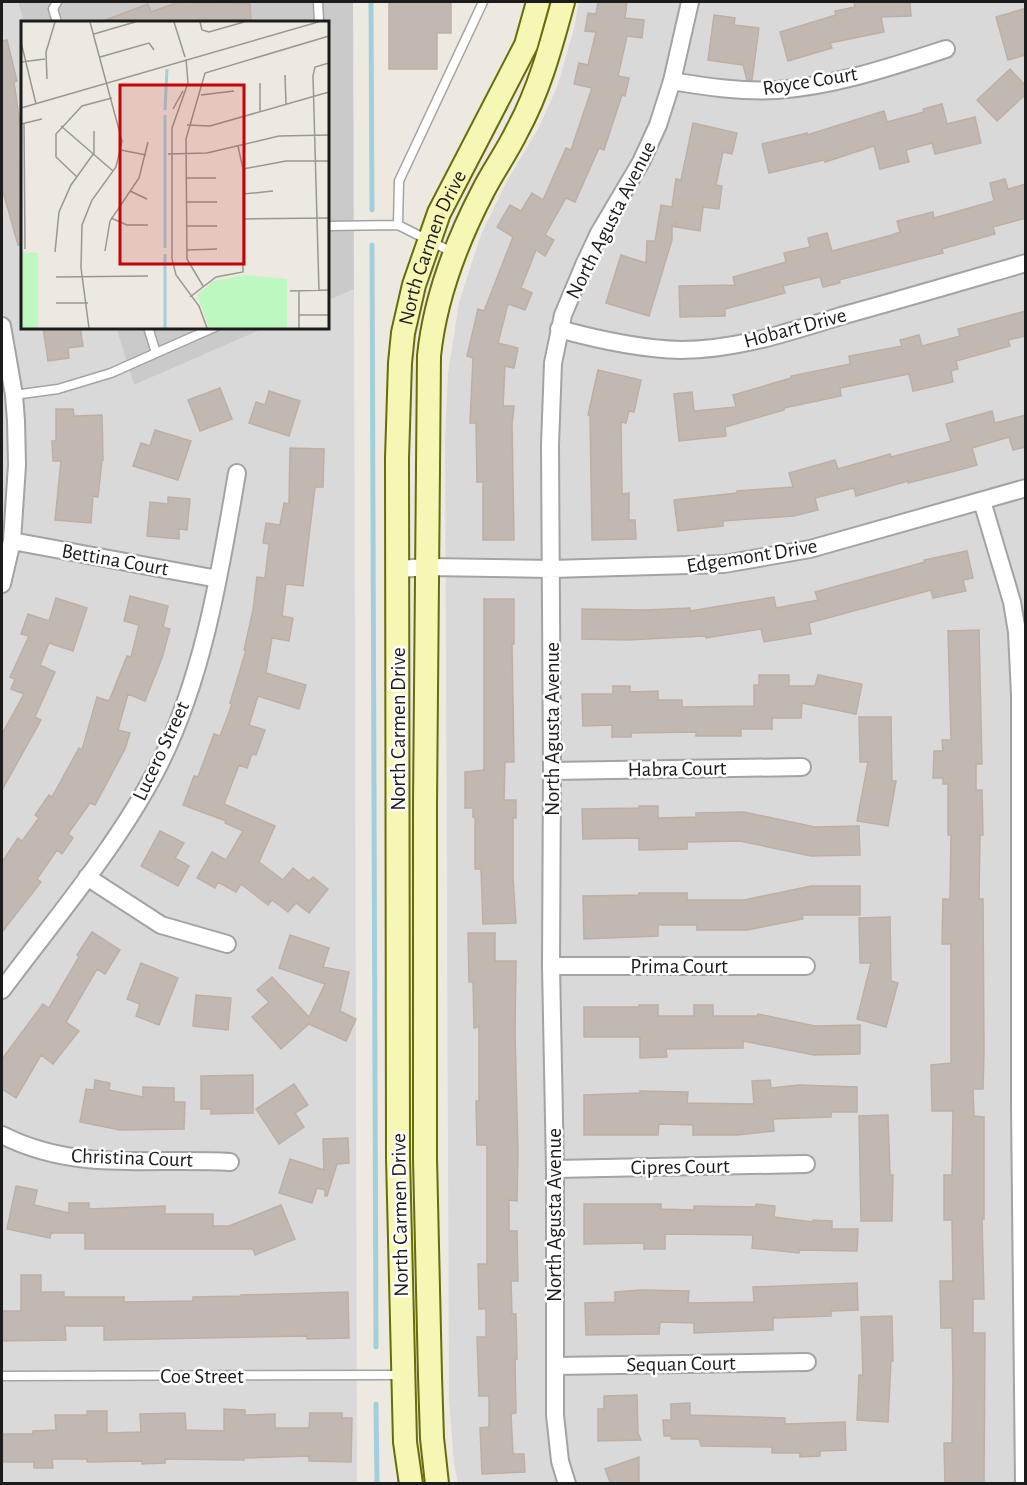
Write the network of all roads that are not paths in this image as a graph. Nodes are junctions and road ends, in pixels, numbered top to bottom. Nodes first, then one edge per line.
1 (57, 2) edge
2 (318, 2) edge
3 (483, 2) edge
4 (538, 2) edge
5 (563, 2) edge
6 (690, 2) edge
7 (57, 21) edge
8 (319, 21) edge
9 (946, 49) dead end
10 (672, 81) junction
11 (398, 225) junction
12 (328, 226) edge
13 (429, 242) junction
14 (454, 254) junction
15 (1026, 263) edge
16 (2, 326) edge
17 (148, 328) edge
18 (213, 328) edge
19 (560, 329) junction
20 (156, 353) junction
21 (14, 395) junction
22 (237, 473) dead end
23 (1026, 488) edge
24 (982, 501) junction
25 (12, 541) junction
26 (428, 567) junction
27 (399, 569) junction
28 (552, 569) junction
29 (218, 579) junction
30 (2, 584) edge
31 (1023, 695) edge
32 (802, 766) dead end
33 (552, 771) junction
34 (87, 877) junction
35 (1023, 901) edge
36 (227, 944) dead end
37 (551, 966) junction
38 (806, 966) dead end
39 (2, 990) edge
40 (1023, 1106) edge
41 (2, 1135) edge
42 (231, 1161) dead end
43 (806, 1164) dead end
44 (555, 1169) junction
45 (807, 1362) dead end
46 (555, 1366) junction
47 (403, 1375) junction
48 (2, 1376) edge
49 (411, 1484) edge
50 (437, 1484) edge
51 (567, 1484) edge
52 (1024, 1484) edge

1 - 7 lane
2 - 8 lane
3 - 11 lane
4 - 13 main road, North Carmen Drive
5 - 14 main road, North Carmen Drive
6 - 10 street, North Agusta Avenue
9 - 10 street, Royce Court
10 - 19 street, North Agusta Avenue
11 - 12 lane
11 - 13 lane
13 - 14 lane
13 - 27 main road, North Carmen Drive
14 - 26 main road, North Carmen Drive
15 - 19 street, Hobart Drive
16 - 21 street
17 - 20 lane
18 - 20 lane
19 - 28 street, North Agusta Avenue
20 - 21 lane
21 - 25 street
22 - 29 street, Lucero Street
23 - 24 street, Edgemont Drive
24 - 28 street, Edgemont Drive
24 - 31 street
25 - 29 street, Bettina Court
25 - 30 street
26 - 27 street, Edgemont Drive
26 - 28 street, Edgemont Drive
26 - 50 main road, North Carmen Drive
27 - 47 main road, North Carmen Drive
28 - 33 street, North Agusta Avenue
29 - 34 street, Lucero Street
31 - 35 street
32 - 33 street, Habra Court
33 - 37 street, North Agusta Avenue
34 - 36 street
34 - 39 street, Lucero Street
35 - 40 street
37 - 38 street, Prima Court
37 - 44 street, North Agusta Avenue
40 - 52 street
41 - 42 street, Christina Court
43 - 44 street, Cipres Court
44 - 46 street, North Agusta Avenue
45 - 46 street, Sequan Court
46 - 51 street, North Agusta Avenue
47 - 48 lane, Coe Street
47 - 49 main road, North Carmen Drive

